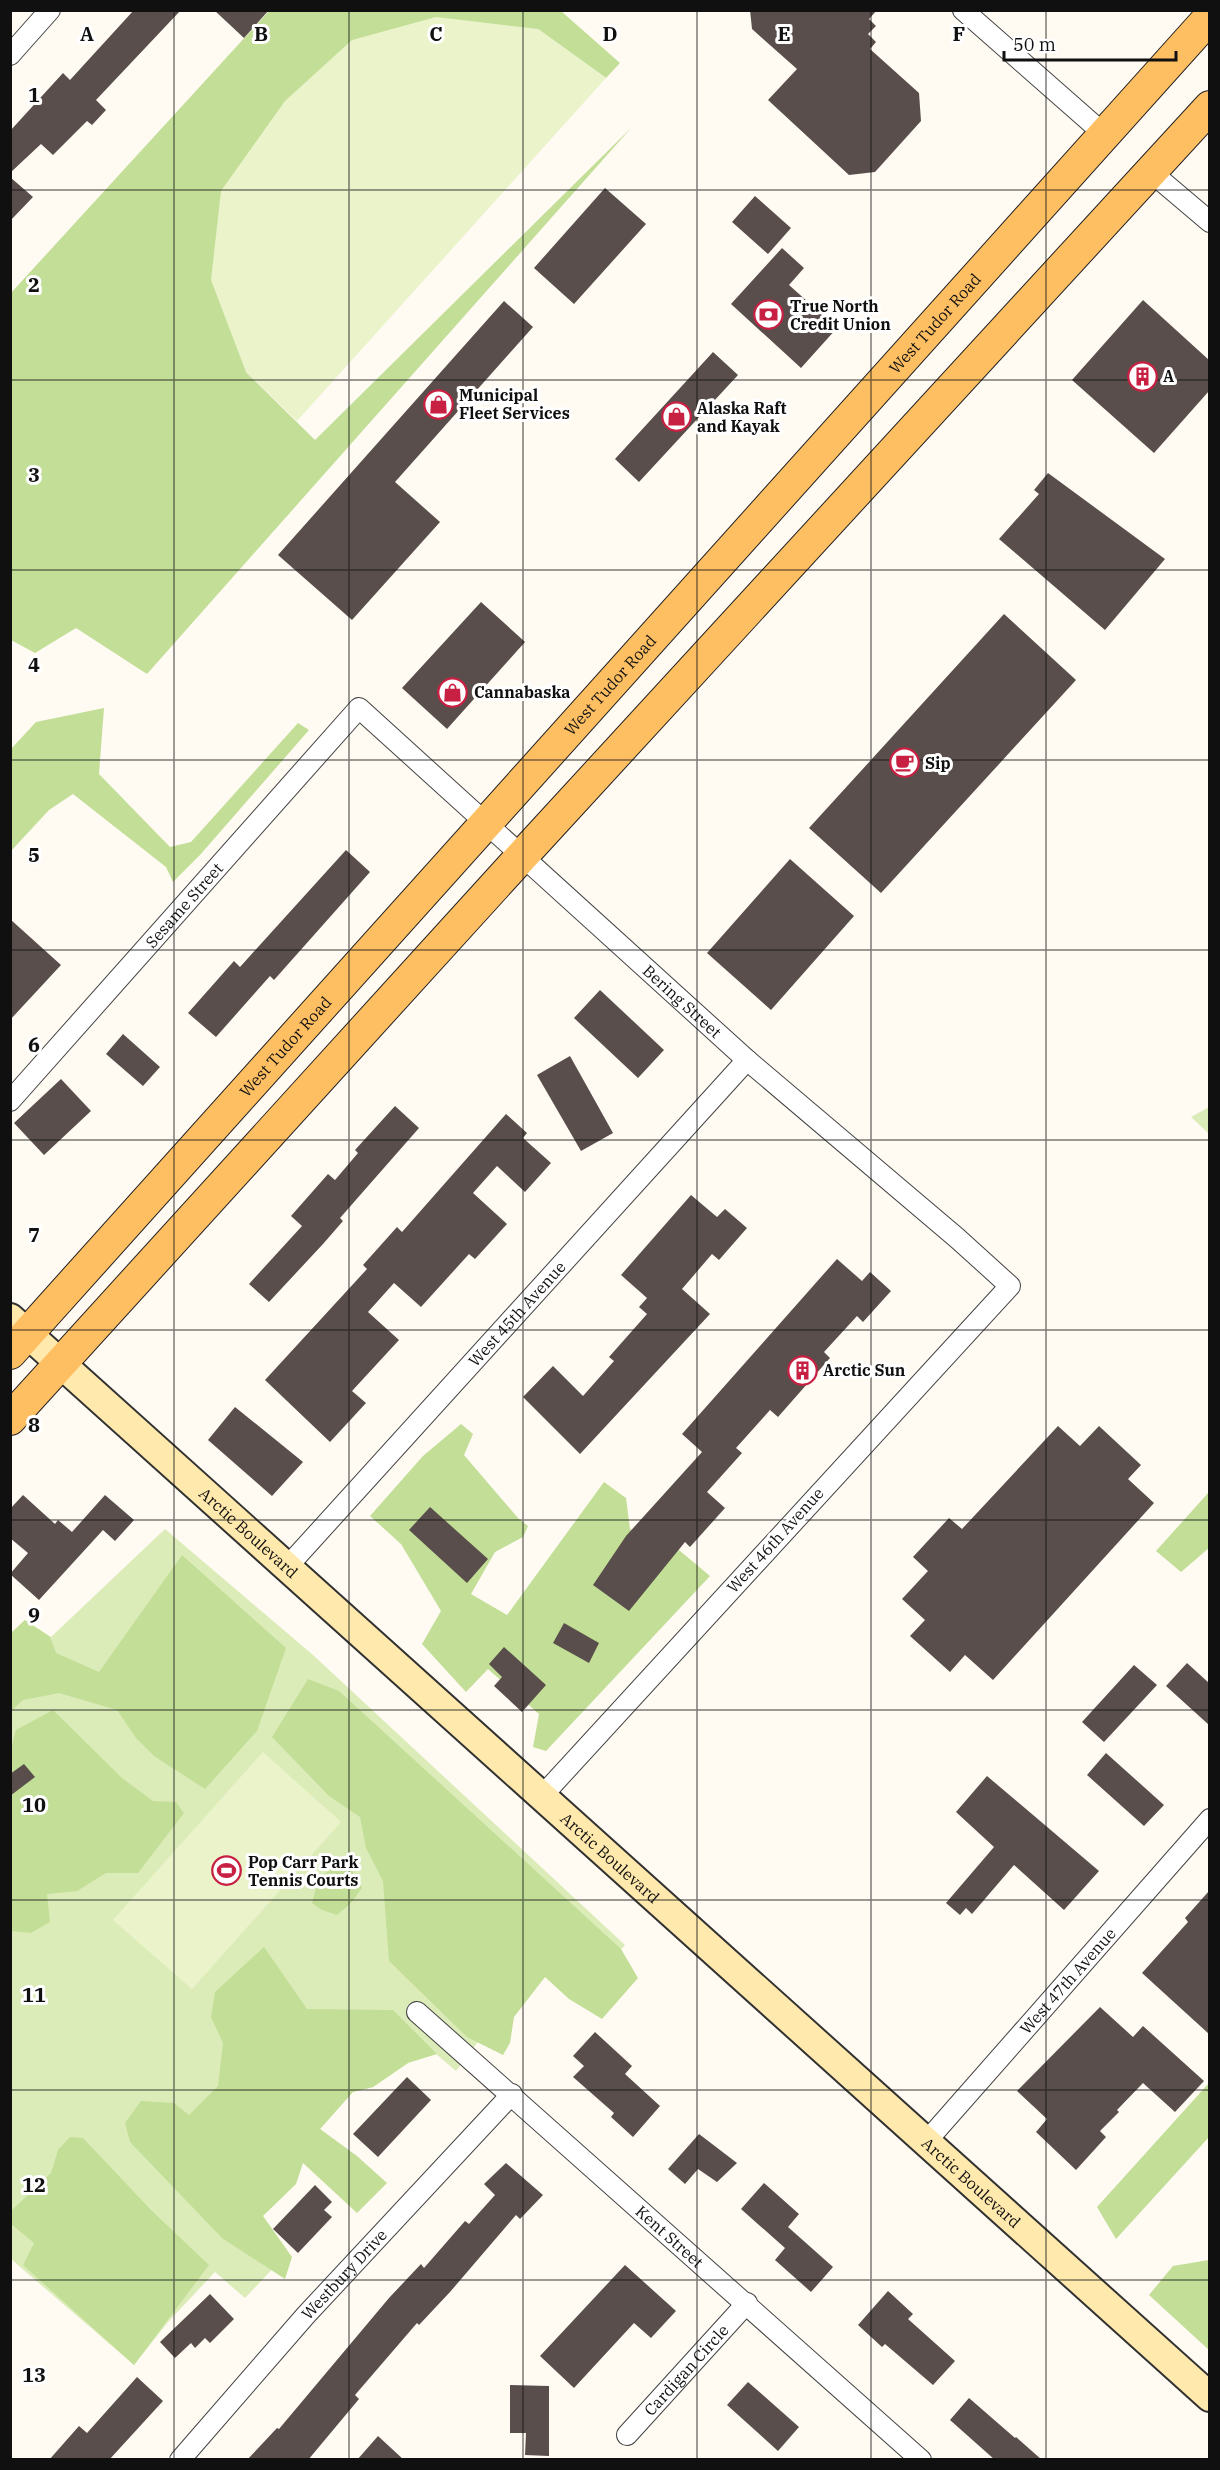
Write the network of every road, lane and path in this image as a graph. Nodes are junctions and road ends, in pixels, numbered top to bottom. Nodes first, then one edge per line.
1 (50, 10) edge
2 (963, 10) edge
3 (1209, 17) edge
4 (10, 55) edge
5 (1209, 107) edge
6 (1104, 134) junction
7 (1151, 172) junction
8 (1209, 222) edge
9 (359, 708) joint
10 (486, 825) junction
11 (521, 857) junction
12 (747, 1060) junction
13 (10, 1101) edge
14 (1010, 1286) joint
15 (16, 1335) edge
16 (61, 1363) junction
17 (10, 1419) edge
18 (287, 1567) junction
19 (542, 1796) junction
20 (1209, 1819) edge
21 (417, 2012) dead end
22 (512, 2094) junction
23 (925, 2143) junction
24 (747, 2302) junction
25 (1209, 2397) edge
26 (627, 2435) dead end
27 (183, 2458) edge
28 (921, 2460) edge

1 - 4 street
2 - 6 street
3 - 6 main road, West Tudor Road
5 - 7 main road
6 - 10 main road, West Tudor Road
7 - 8 street
7 - 11 main road
9 - 10 street, Bering Street
9 - 13 street, Sesame Street
10 - 11 street, Bering Street
10 - 15 main road, West Tudor Road
11 - 12 street, Bering Street
11 - 16 main road
12 - 14 street, Bering Street
12 - 18 street, West 45th Avenue
14 - 19 street, West 46th Avenue
15 - 16 main road, Arctic Boulevard
16 - 17 main road
16 - 18 main road, Arctic Boulevard
18 - 19 main road, Arctic Boulevard
19 - 23 main road, Arctic Boulevard
20 - 23 street, West 47th Avenue
21 - 22 street, Kent Street
22 - 24 street, Kent Street
22 - 27 street, Westbury Drive
23 - 25 main road, Arctic Boulevard
24 - 26 street, Cardigan Circle
24 - 28 street, Kent Street

